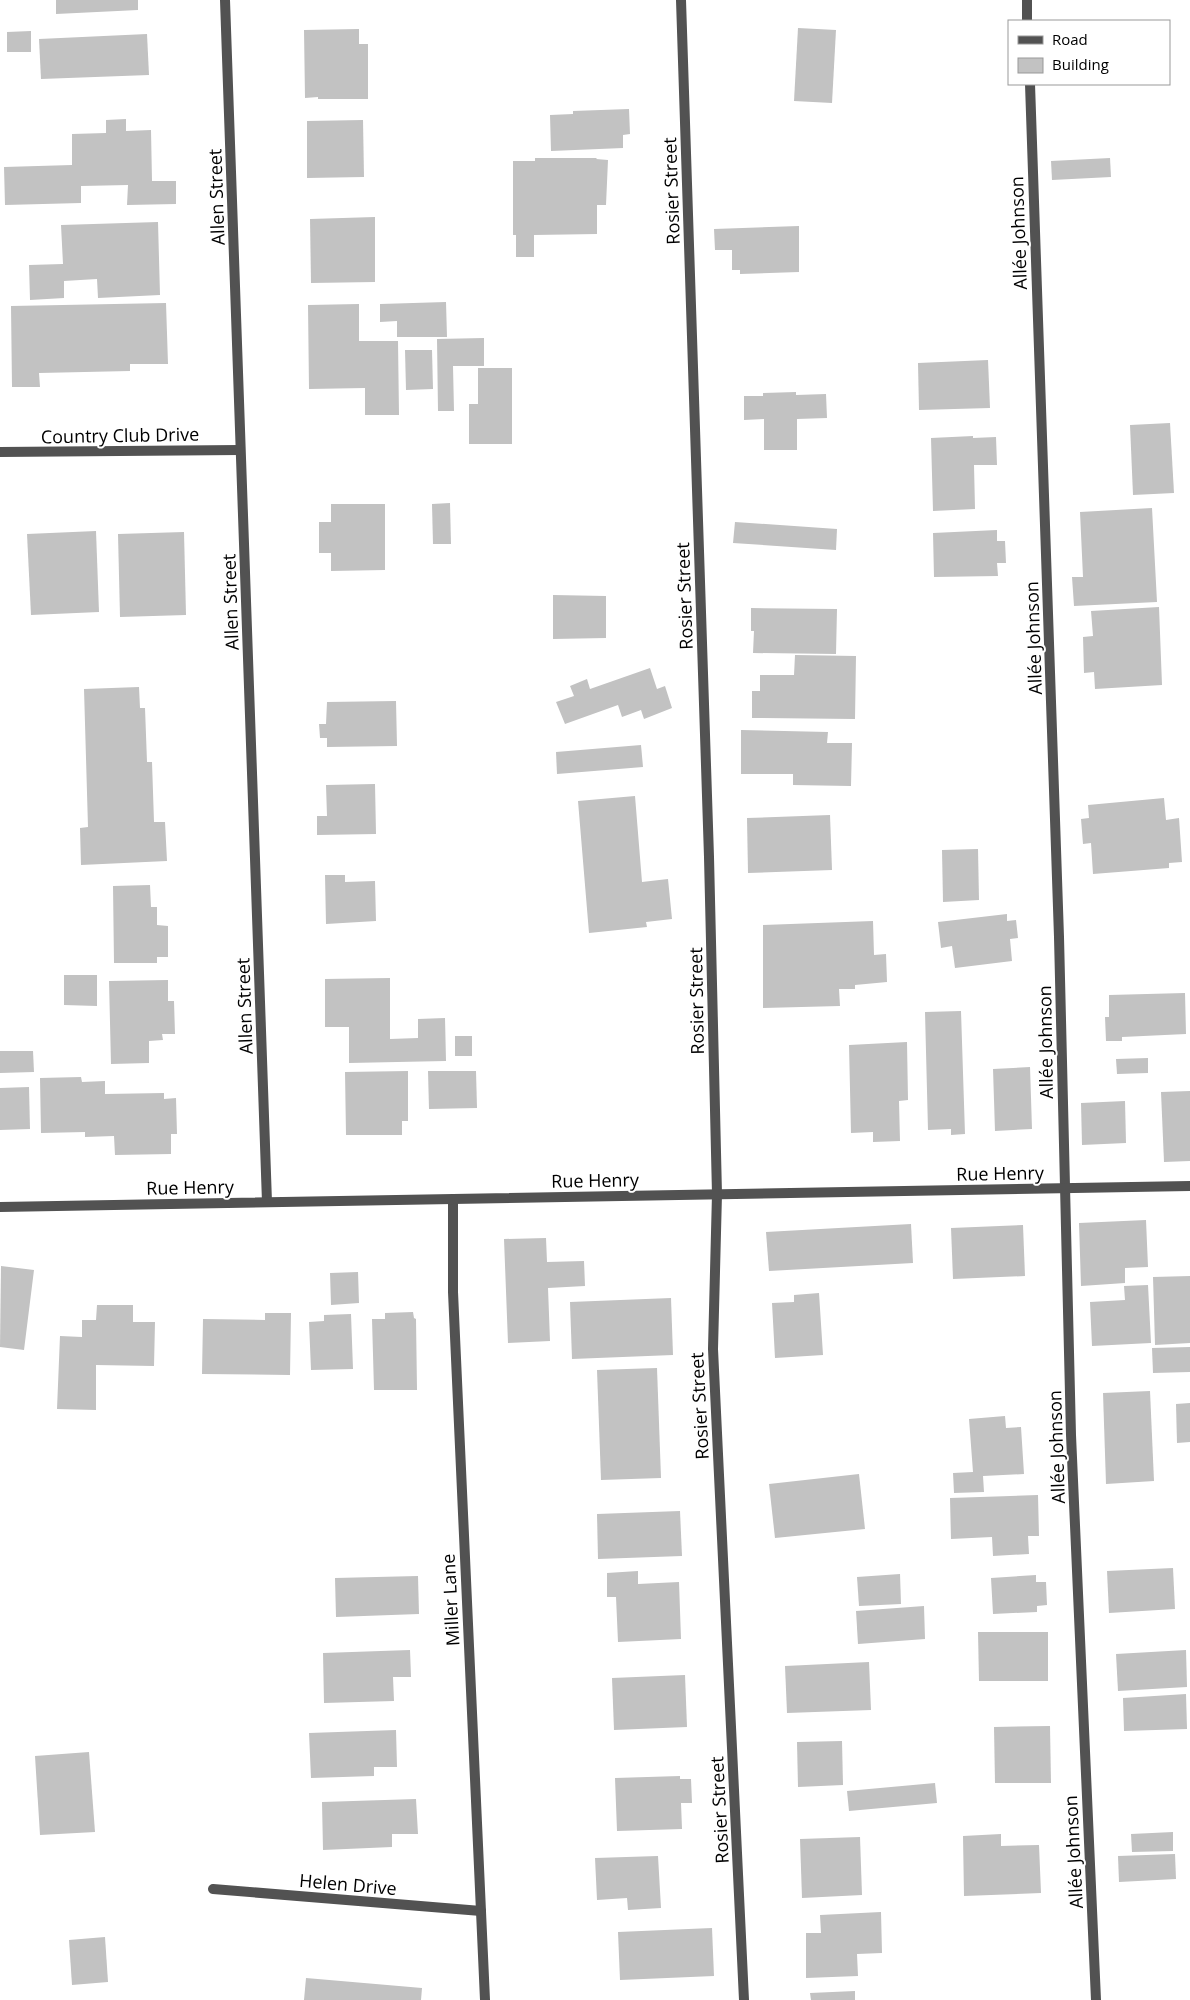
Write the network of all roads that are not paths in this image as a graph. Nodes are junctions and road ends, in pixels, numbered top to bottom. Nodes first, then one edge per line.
1 (225, 0) edge
2 (681, 0) edge
3 (1027, 0) edge
4 (1027, 20) edge
5 (1030, 85) edge
6 (240, 450) junction
7 (0, 452) edge
8 (1190, 1186) edge
9 (1064, 1188) junction
10 (717, 1194) junction
11 (452, 1199) junction
12 (267, 1202) junction
13 (0, 1206) edge
14 (213, 1889) dead end
15 (481, 1911) junction
16 (485, 2000) edge
17 (744, 2000) edge
18 (1096, 2000) edge

1 - 6 street, Allen Street
2 - 10 street, Rosier Street
3 - 4 street
5 - 9 street, Allée Johnson
6 - 7 street, Country Club Drive
6 - 12 street, Allen Street
8 - 9 street, Rue Henry
9 - 10 street, Rue Henry
9 - 18 street, Allée Johnson
10 - 11 street, Rue Henry
10 - 17 street, Rosier Street
11 - 12 street, Rue Henry
11 - 15 street, Miller Lane
12 - 13 street, Rue Henry
14 - 15 street, Helen Drive
15 - 16 street, Miller Lane

